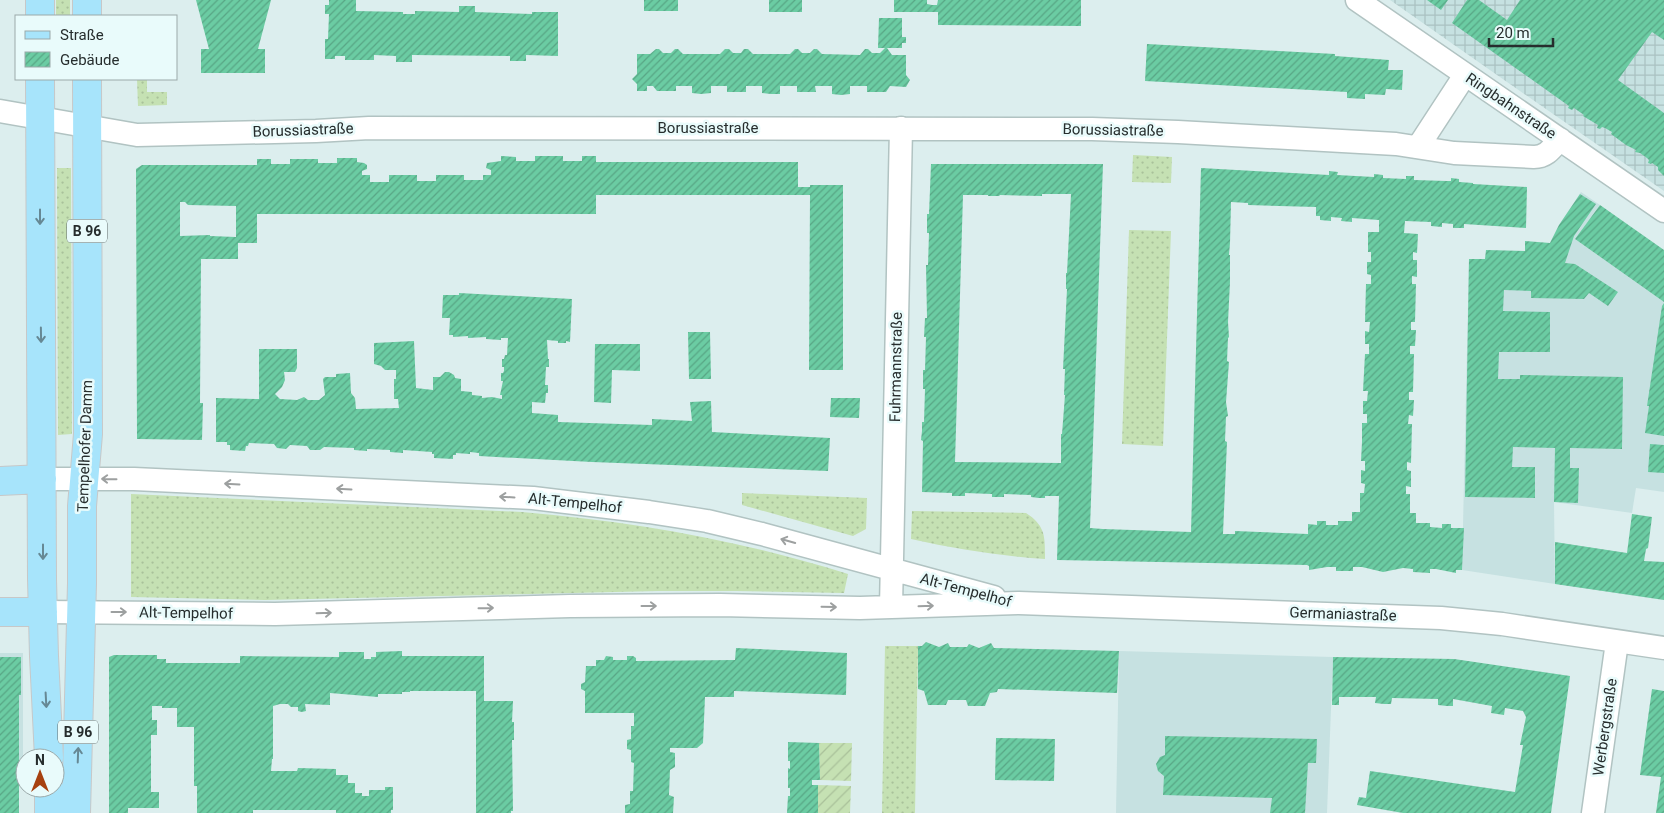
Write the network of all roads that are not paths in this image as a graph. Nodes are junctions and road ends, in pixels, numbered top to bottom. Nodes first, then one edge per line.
1 (40, 0) edge
2 (86, 0) edge
3 (1357, 0) edge
4 (40, 15) edge
5 (86, 15) edge
6 (1465, 75) junction
7 (40, 80) edge
8 (87, 80) edge
9 (0, 111) edge
10 (40, 118) junction
11 (87, 126) junction
12 (901, 128) junction
13 (1560, 139) junction
14 (1418, 147) junction
15 (1664, 211) edge
16 (42, 479) junction
17 (84, 479) junction
18 (0, 481) edge
19 (892, 570) junction
20 (1019, 603) junction
21 (891, 607) junction
22 (0, 612) edge
23 (43, 612) junction
24 (82, 612) junction
25 (1617, 642) junction
26 (1664, 648) edge
27 (49, 748) edge
28 (49, 798) edge
29 (49, 813) edge
30 (76, 813) edge
31 (1593, 813) edge

1 - 4 main road
2 - 5 main road
3 - 6 street, Ringbahnstraße
6 - 13 street, Ringbahnstraße
6 - 14 street
7 - 10 main road, B 96
8 - 11 main road, Tempelhofer Damm / B 96
9 - 10 street, Borussiastraße
10 - 11 street, Borussiastraße
10 -> 16 main road, B 96
11 - 12 street, Borussiastraße
11 - 17 main road, Tempelhofer Damm / B 96
12 - 14 street, Borussiastraße
12 - 19 street, Fuhrmannstraße
13 - 14 street, Borussiastraße
13 - 15 street, Ringbahnstraße
16 - 17 street, Alt-Tempelhof
16 - 18 main road, Alt-Tempelhof
16 -> 23 main road, B 96
19 -> 17 street, Alt-Tempelhof
17 - 24 main road, Tempelhofer Damm / B 96
19 - 20 street, Alt-Tempelhof
19 - 21 street, Fuhrmannstraße
21 -> 20 street, Alt-Tempelhof
20 - 25 street, Germaniastraße
24 -> 21 street, Alt-Tempelhof
22 - 23 main road, Alt-Tempelhof
23 - 24 street, Alt-Tempelhof
23 -> 27 main road, B 96
30 -> 24 main road, Tempelhofer Damm / B 96
25 - 26 street, Germaniastraße
25 - 31 street, Werbergstraße
28 - 29 main road

